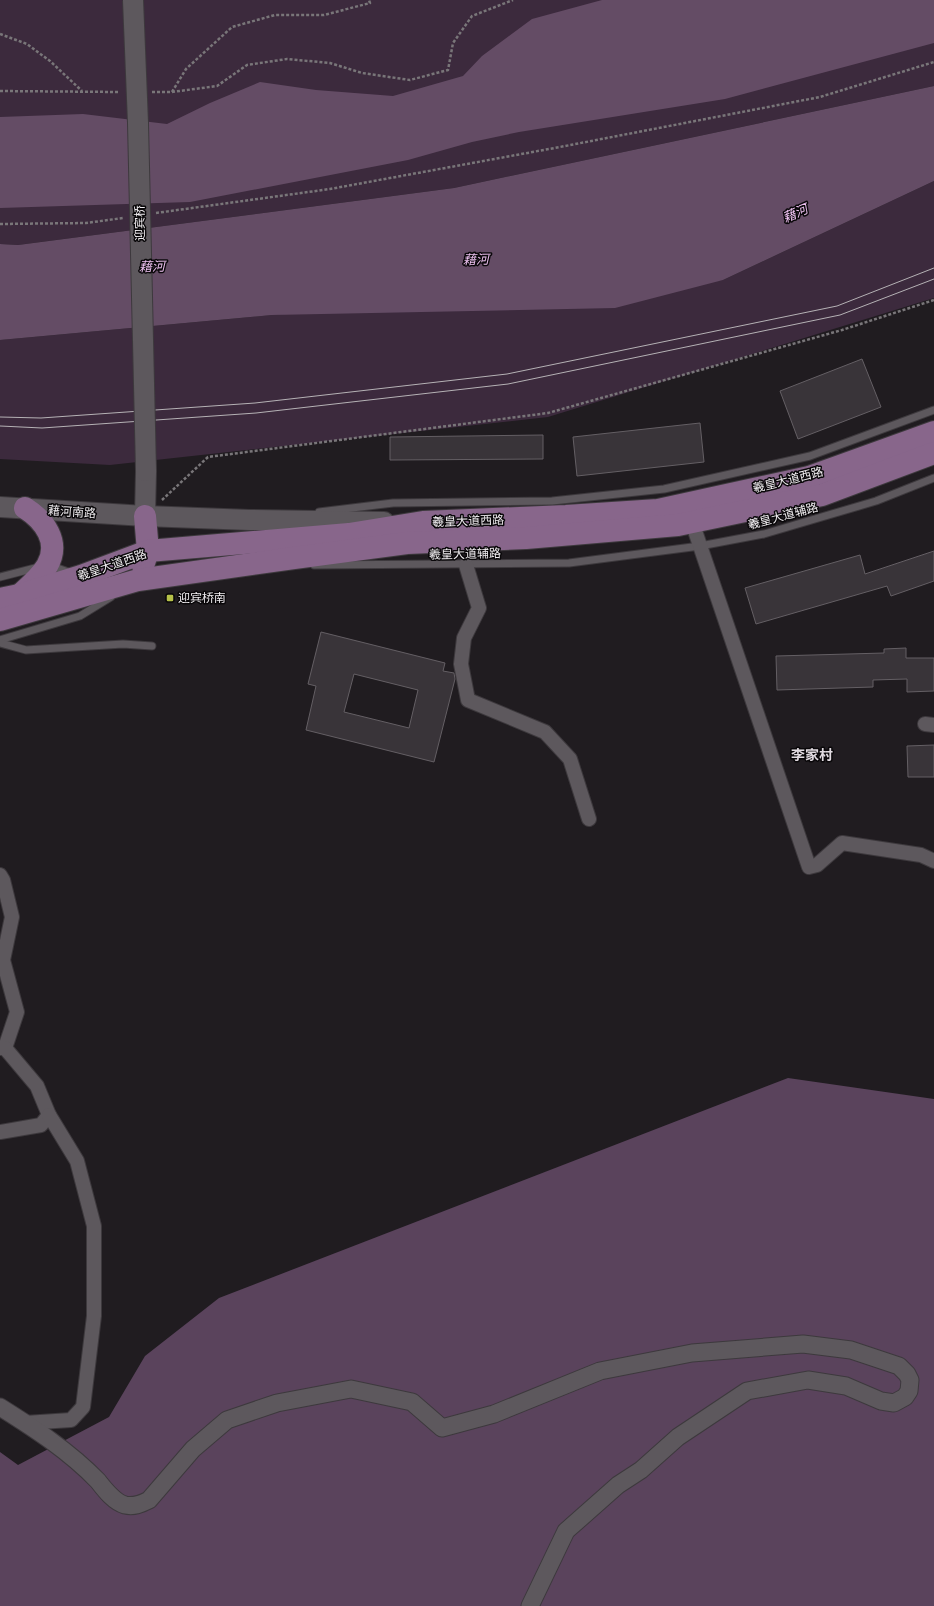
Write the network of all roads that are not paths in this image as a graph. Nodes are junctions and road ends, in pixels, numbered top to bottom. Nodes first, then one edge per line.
1 (133, 0) edge
2 (934, 410) edge
3 (934, 432) edge
4 (934, 453) edge
5 (934, 478) edge
6 (0, 507) edge
7 (24, 508) junction
8 (145, 516) junction
9 (250, 520) junction
10 (423, 522) junction
11 (692, 522) junction
12 (700, 546) junction
13 (148, 551) junction
14 (48, 564) junction
15 (303, 565) dead end
16 (466, 565) junction
17 (287, 567) dead end
18 (81, 576) junction
19 (0, 577) edge
20 (138, 580) junction
21 (9, 597) edge
22 (0, 620) edge
23 (0, 641) edge
24 (152, 646) dead end
25 (589, 819) dead end
26 (934, 861) edge
27 (0, 875) edge
28 (3, 1048) edge
29 (49, 1115) junction
30 (0, 1132) edge
31 (0, 1407) edge
32 (25, 1423) junction
33 (530, 1606) edge

1 - 8 main road, 迎宾桥, bridge
2 - 9 lane
3 - 10 main road, 羲皇大道西路
4 - 11 main road, 羲皇大道西路
5 - 12 lane, 羲皇大道辅路
6 - 7 main road, 藉河南路
7 - 8 main road, 藉河南路
7 - 14 main road
8 - 9 main road, 藉河南路
8 - 13 main road
9 - 10 main road, 藉河南路
10 - 13 main road, 羲皇大道西路
11 - 12 street
11 - 20 main road, 羲皇大道西路
12 - 16 lane, 羲皇大道辅路
12 - 26 street
13 - 18 main road, 羲皇大道西路
13 - 20 main road
14 - 18 lane
14 - 19 lane
14 - 21 main road
15 - 16 lane, 羲皇大道辅路
16 - 25 street
17 - 20 lane
18 - 21 main road, 羲皇大道西路
20 - 22 main road, 羲皇大道西路
20 - 23 lane
23 - 24 lane
27 - 28 street
28 - 29 street
29 - 30 street
29 - 32 street
31 - 32 street
32 - 33 street

